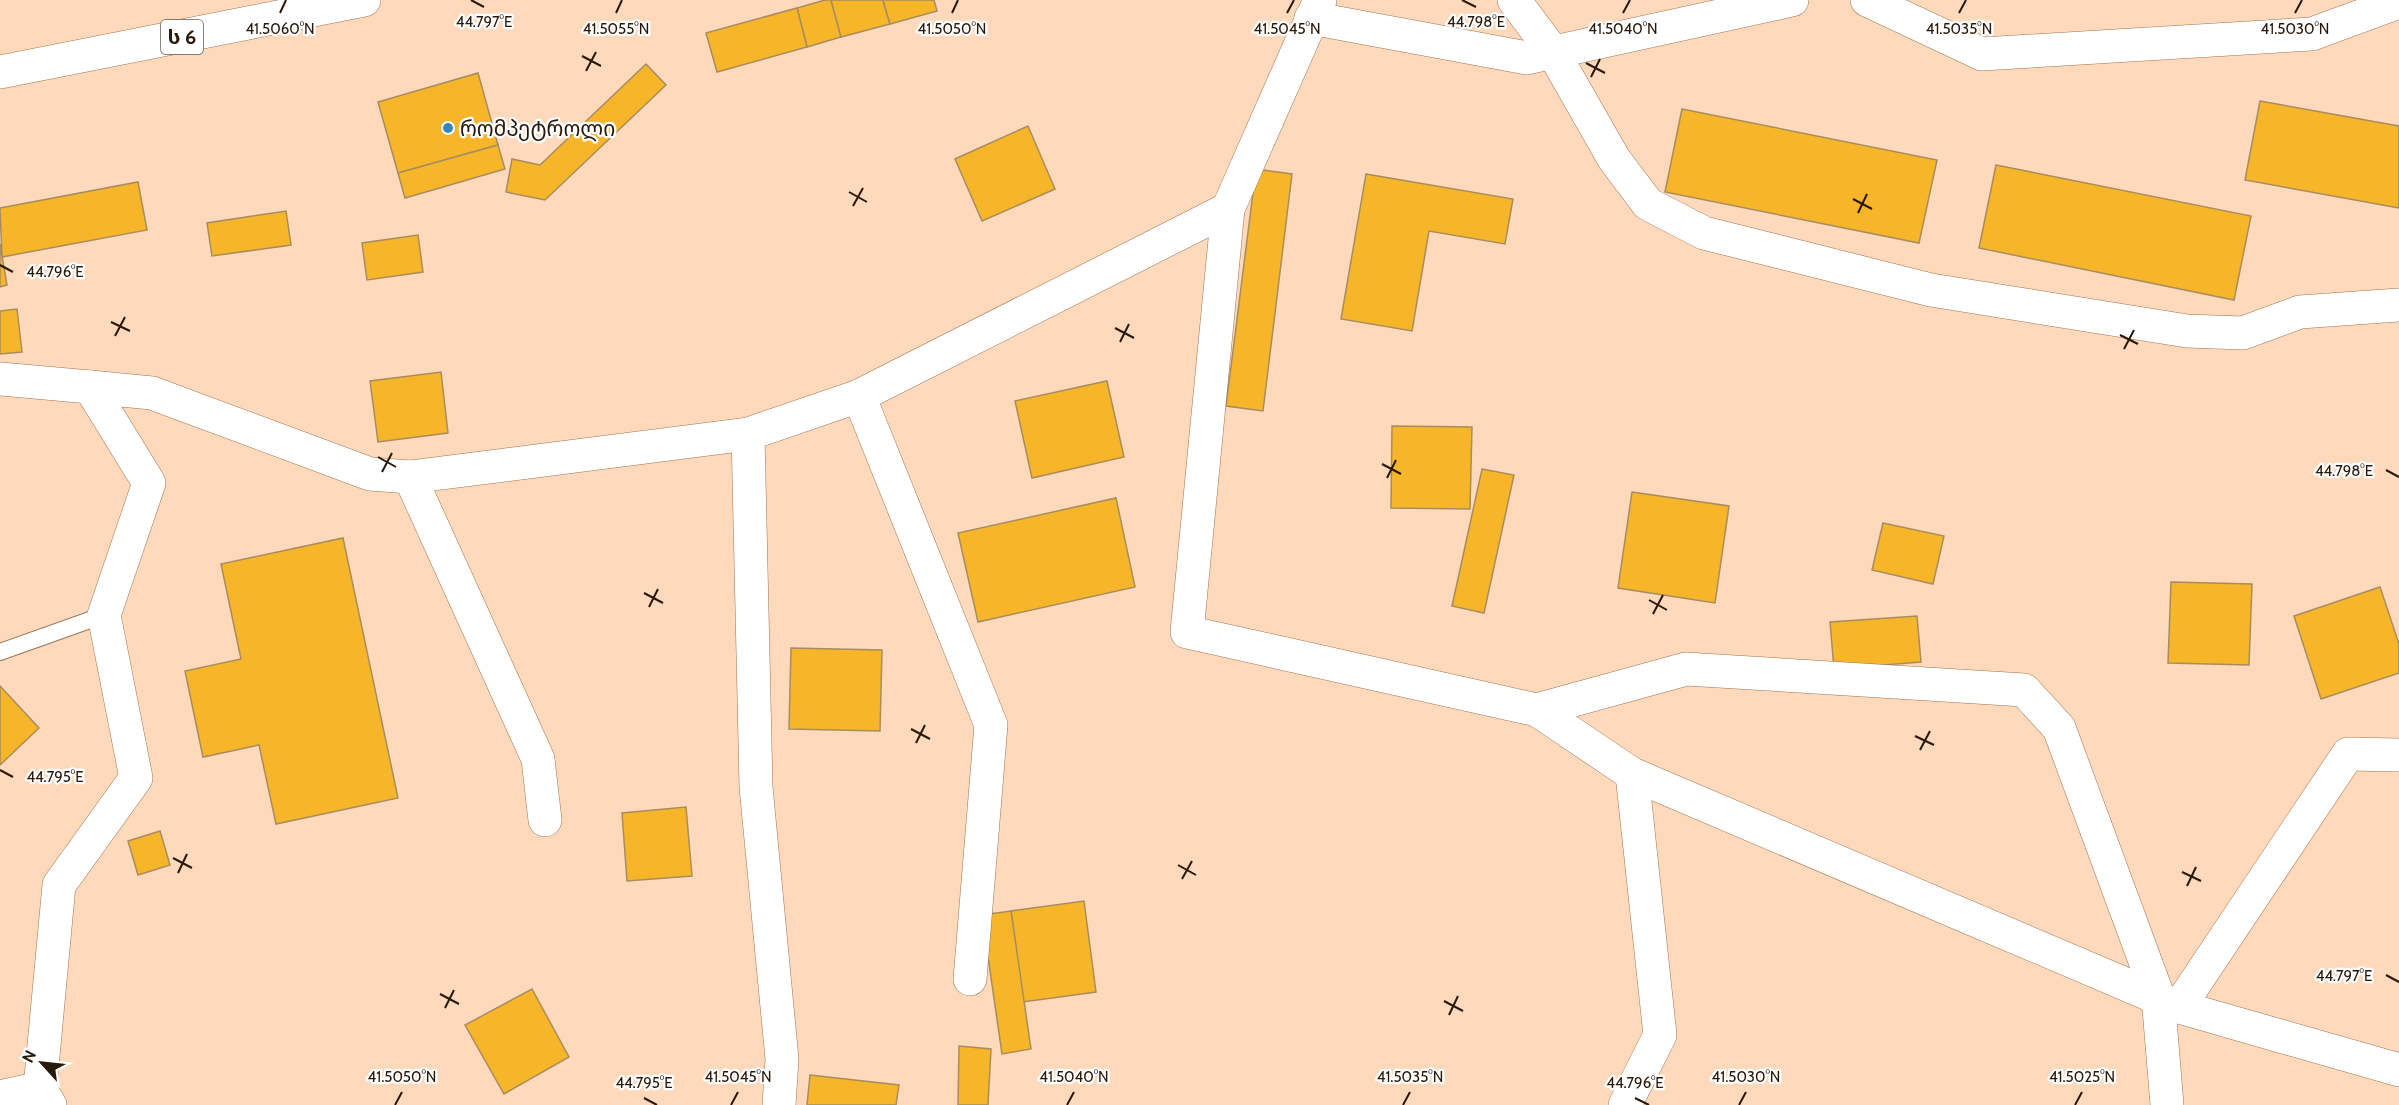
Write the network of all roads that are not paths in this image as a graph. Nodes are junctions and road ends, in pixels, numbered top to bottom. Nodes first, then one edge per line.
1 (364, 0) edge
2 (1514, 0) edge
3 (1792, 0) edge
4 (1867, 0) edge
5 (2399, 2) edge
6 (1315, 9) edge
7 (1553, 52) junction
8 (0, 72) edge
9 (1228, 209) junction
10 (2399, 305) edge
11 (0, 379) edge
12 (90, 387) junction
13 (859, 396) junction
14 (748, 434) junction
15 (410, 477) junction
16 (104, 615) junction
17 (0, 652) edge
18 (1537, 710) junction
19 (2399, 755) edge
20 (1632, 774) junction
21 (545, 820) dead end
22 (970, 979) dead end
23 (2168, 1001) junction
24 (2399, 1070) edge
25 (45, 1096) edge
26 (0, 1097) edge
27 (779, 1105) edge
28 (1625, 1105) edge
29 (2167, 1105) edge

1 - 8 main road, ს 6
2 - 7 main road
3 - 7 main road
4 - 5 main road
6 - 7 main road
6 - 9 main road
7 - 10 main road
9 - 13 main road
9 - 18 main road
11 - 12 main road
12 - 15 main road
12 - 16 main road
13 - 14 main road
13 - 22 main road
14 - 15 main road
14 - 27 main road
15 - 21 main road
16 - 17 lane
16 - 25 main road
18 - 20 main road
18 - 23 main road
19 - 23 main road
20 - 23 main road
20 - 28 main road
23 - 24 main road
23 - 29 main road
25 - 26 main road

